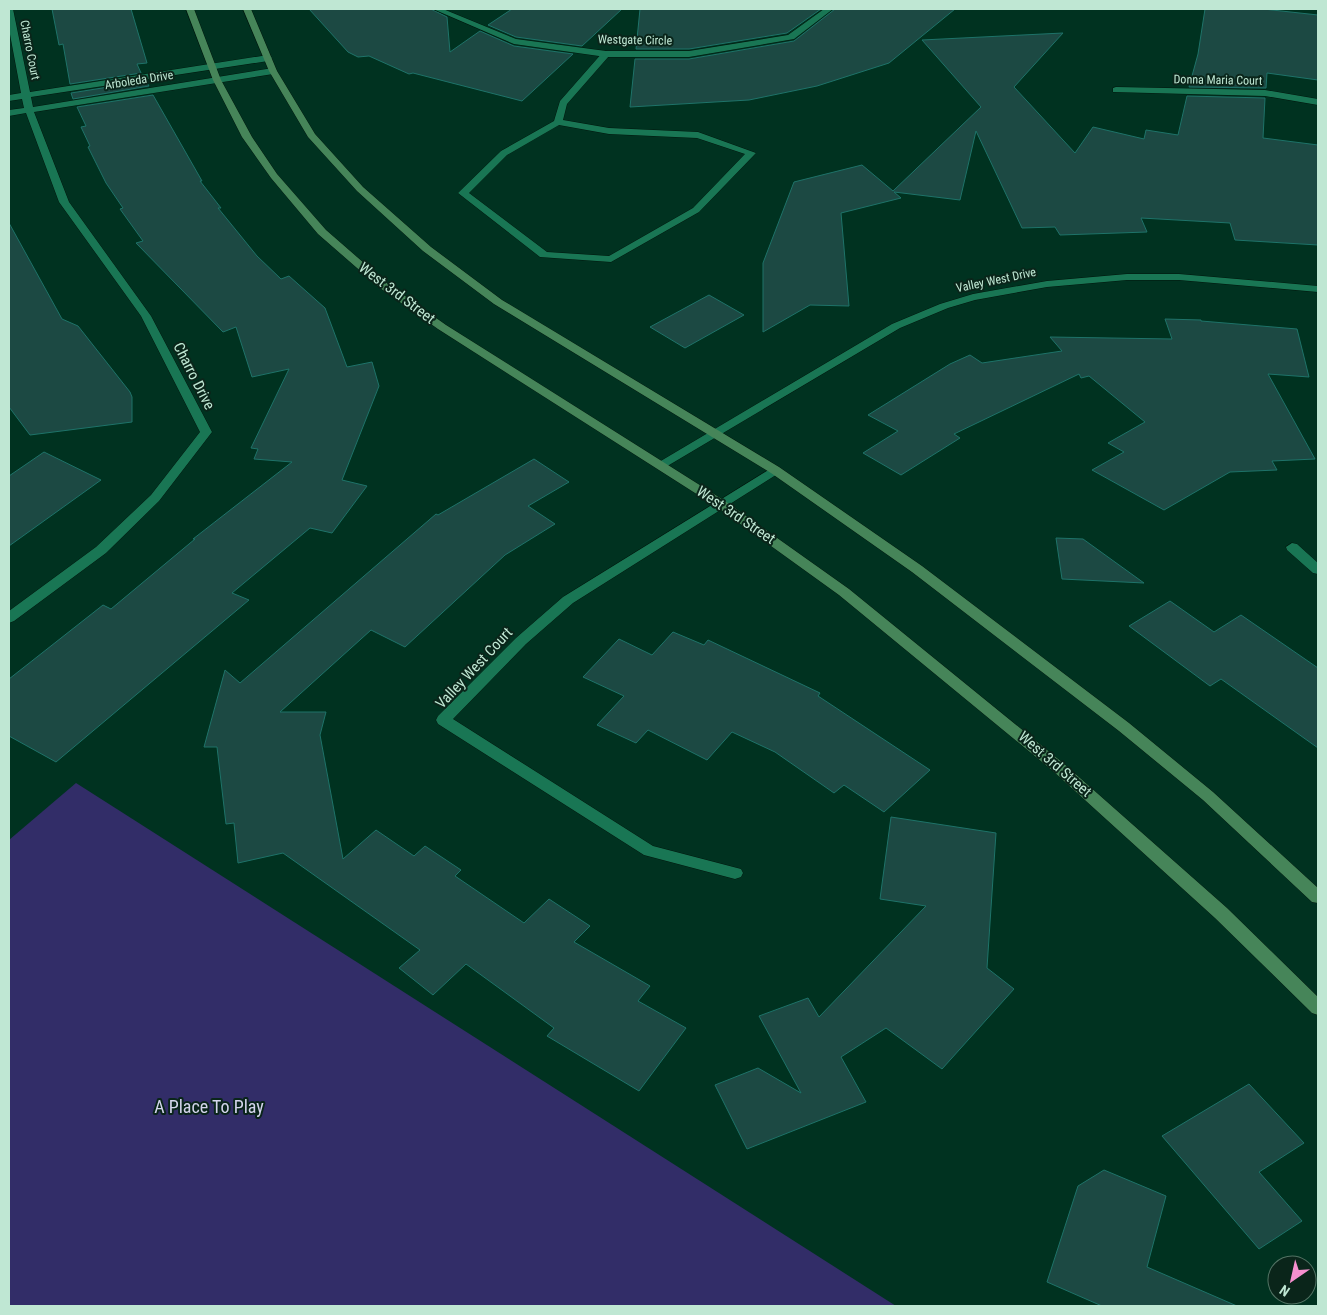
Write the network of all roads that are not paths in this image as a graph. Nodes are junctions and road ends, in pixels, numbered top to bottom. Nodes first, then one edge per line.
1 (9, 9) edge
2 (190, 9) edge
3 (247, 9) edge
4 (437, 9) edge
5 (829, 9) edge
6 (606, 54) junction
7 (268, 58) junction
8 (211, 67) junction
9 (274, 71) junction
10 (217, 80) junction
11 (1116, 90) dead end
12 (26, 95) junction
13 (9, 98) edge
14 (1318, 102) edge
15 (28, 110) junction
16 (9, 113) edge
17 (558, 122) junction
18 (1318, 288) edge
19 (715, 432) junction
20 (660, 464) junction
21 (775, 470) junction
22 (722, 504) junction
23 (1292, 547) dead end
24 (1318, 570) edge
25 (9, 618) edge
26 (735, 873) dead end
27 (1318, 897) edge
28 (1318, 1008) edge

1 - 12 street, Charro Court
2 - 8 main road, West 3rd Street
3 - 7 main road
4 - 6 street, Westgate Circle
5 - 6 street, Westgate Circle
6 - 17 street
7 - 8 street, Arboleda Drive
7 - 9 main road
8 - 10 main road, West 3rd Street
8 - 12 street, Arboleda Drive
9 - 10 street, Arboleda Drive
9 - 19 main road
10 - 15 street, Arboleda Drive
10 - 20 main road, West 3rd Street
11 - 14 street, Donna Maria Court
12 - 13 street, Arboleda Drive
12 - 15 street, Charro Drive
15 - 16 street, Arboleda Drive
15 - 25 street, Charro Drive
17 - 17 street
18 - 19 street, Valley West Drive
19 - 20 street, Valley West Drive
19 - 21 main road
20 - 22 main road, West 3rd Street
21 - 22 street, Valley West Court
21 - 27 main road
22 - 26 street, Valley West Court
22 - 28 main road, West 3rd Street
23 - 24 street

